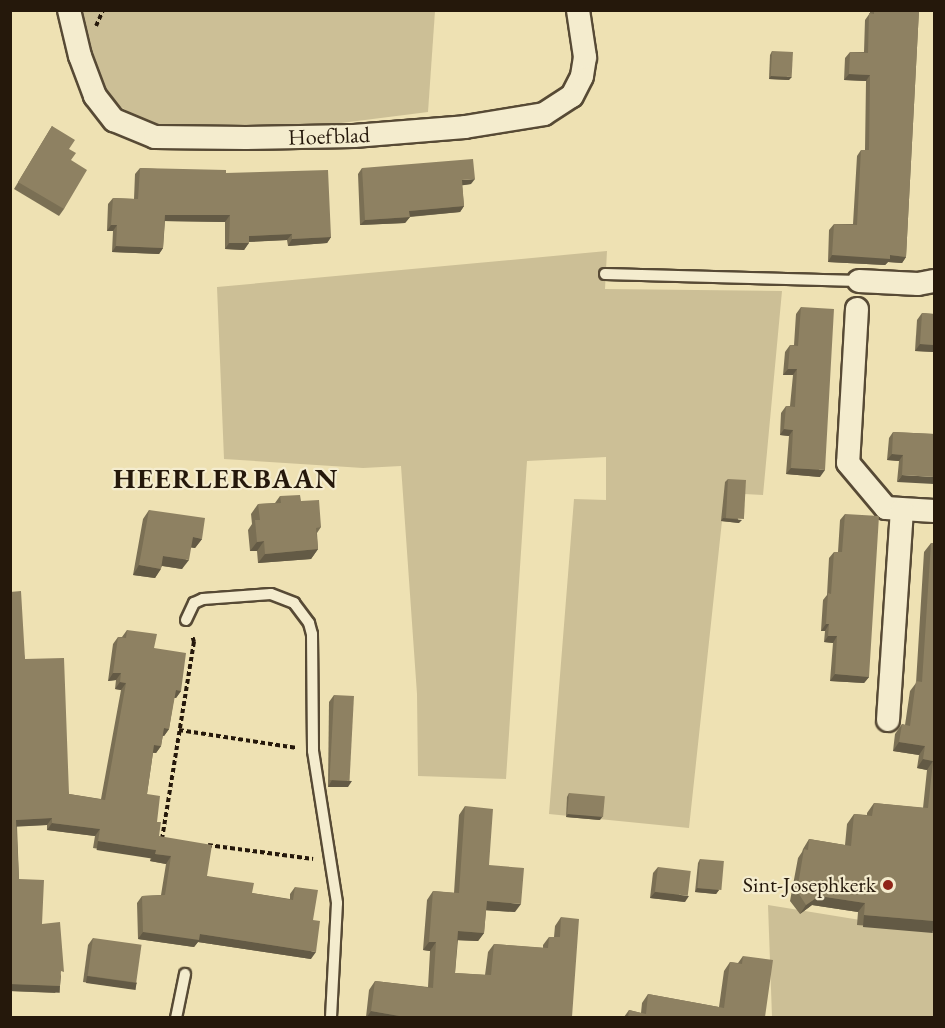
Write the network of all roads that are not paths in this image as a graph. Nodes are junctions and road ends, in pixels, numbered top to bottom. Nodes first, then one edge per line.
1 (69, 10) edge
2 (578, 10) edge
3 (605, 274) dead end
4 (934, 280) edge
5 (859, 281) joint
6 (857, 309) dead end
7 (902, 510) junction
8 (934, 511) edge
9 (186, 620) road end
10 (888, 720) dead end
11 (185, 974) dead end
12 (176, 1017) edge
13 (331, 1017) edge

1 - 2 street, Hoefblad
3 - 5 lane
4 - 5 street
6 - 7 street
7 - 8 street
7 - 10 street
9 - 13 lane
11 - 12 lane

